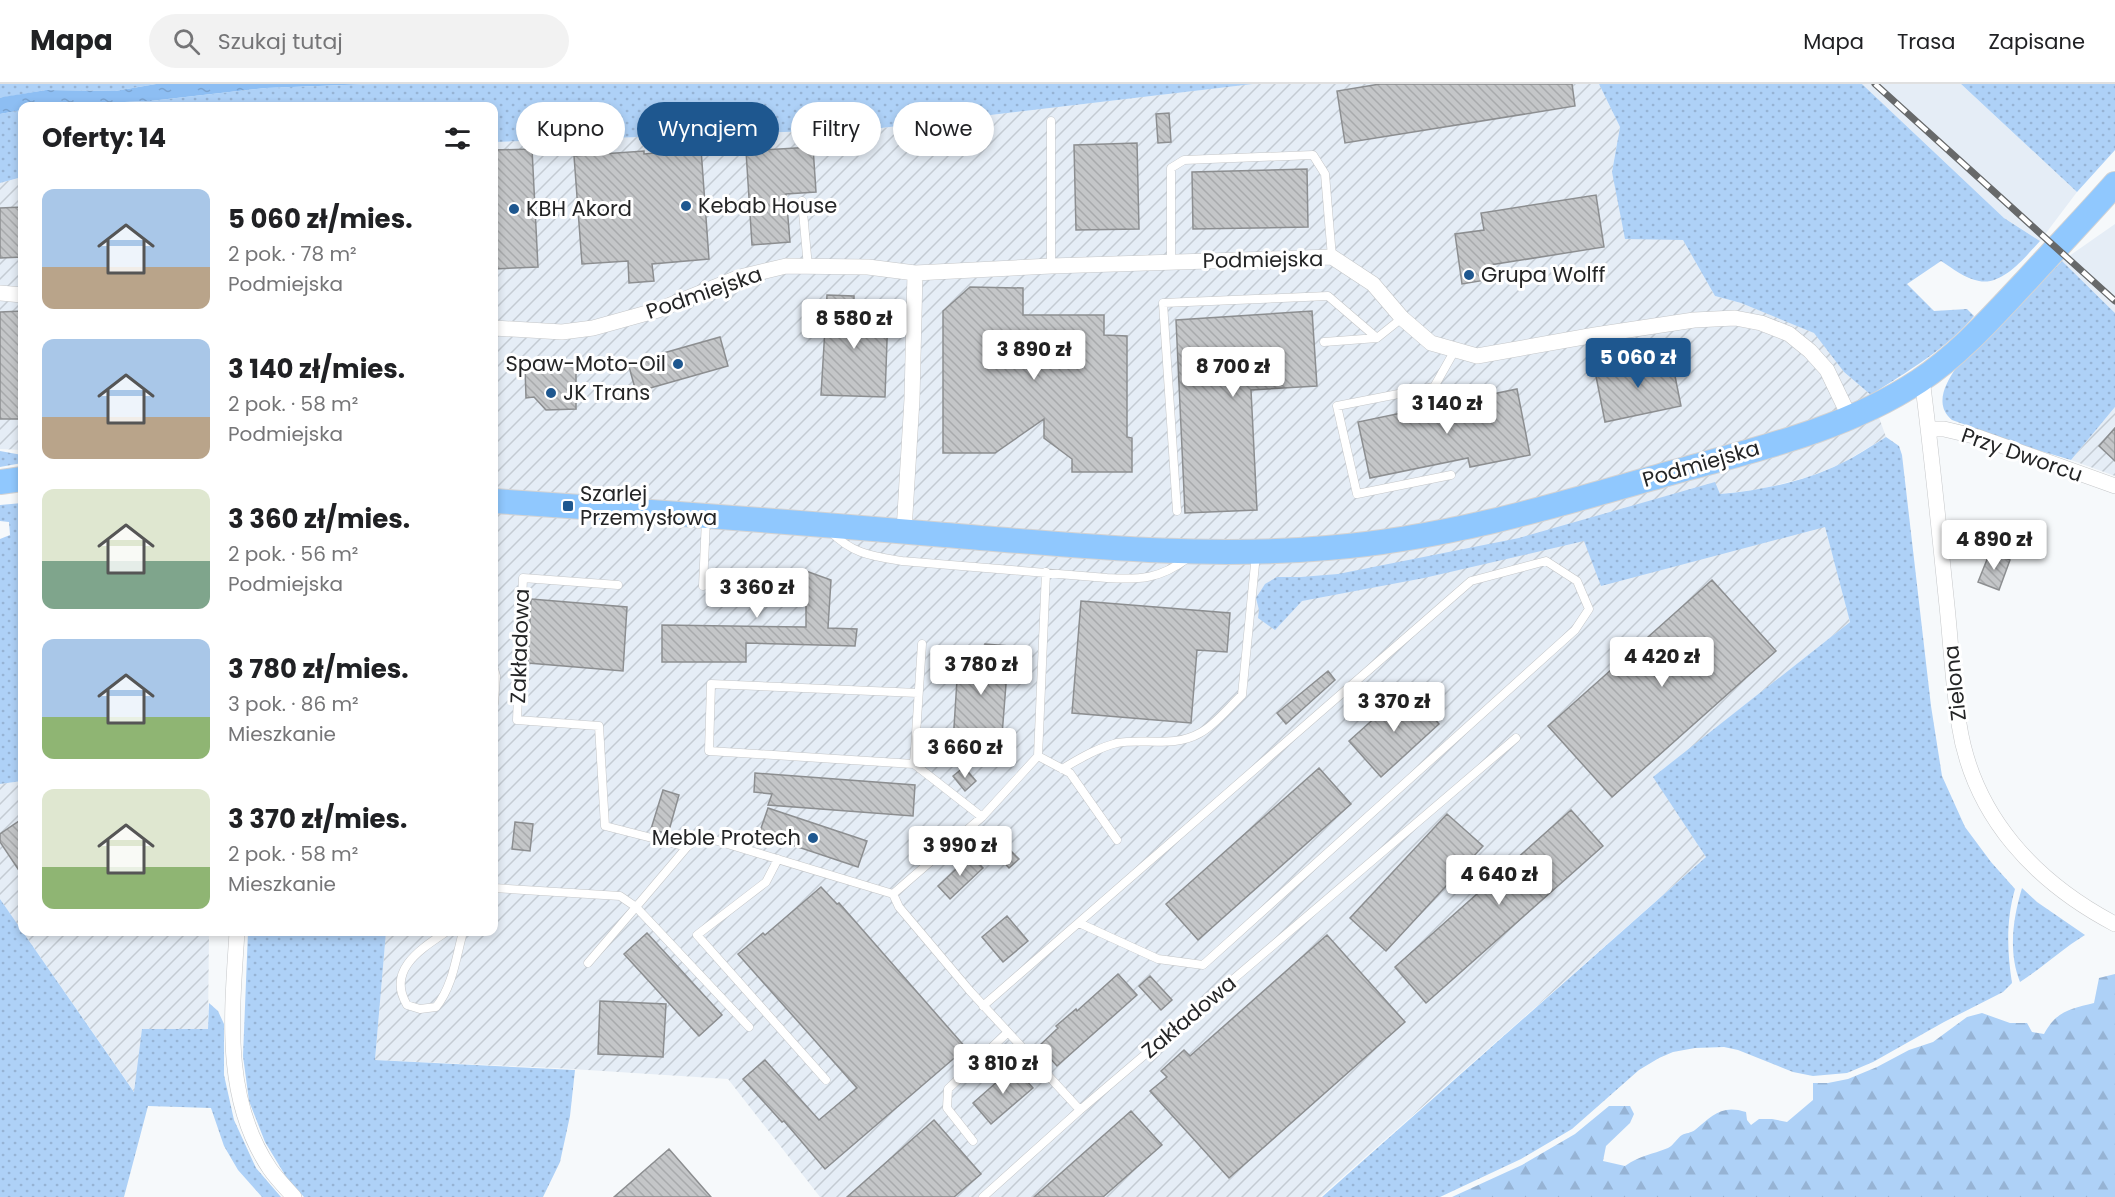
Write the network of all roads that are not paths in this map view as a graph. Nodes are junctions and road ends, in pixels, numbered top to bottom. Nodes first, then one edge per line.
1 (1051, 121) dead end
2 (2115, 184) edge
3 (802, 201) dead end
4 (1332, 257) junction
5 (1171, 262) junction
6 (1051, 266) junction
7 (808, 267) junction
8 (915, 273) junction
9 (0, 293) edge
10 (18, 295) edge
11 (1402, 318) junction
12 (498, 328) edge
13 (1377, 338) junction
14 (1324, 342) dead end
15 (1455, 350) junction
16 (1922, 379) junction
17 (1850, 418) junction
18 (1929, 429) junction
19 (1451, 475) dead end
20 (18, 480) edge
21 (0, 482) edge
22 (2115, 486) edge
23 (498, 501) edge
24 (1177, 511) dead end
25 (706, 517) junction
26 (825, 526) junction
27 (904, 531) junction
28 (1195, 552) junction
29 (1256, 552) junction
30 (1046, 572) junction
31 (618, 585) dead end
32 (702, 586) dead end
33 (922, 644) dead end
34 (918, 693) junction
35 (1516, 738) dead end
36 (1038, 756) junction
37 (914, 764) junction
38 (1062, 769) junction
39 (982, 817) junction
40 (1117, 840) dead end
41 (687, 847) junction
42 (778, 859) junction
43 (498, 888) edge
44 (893, 894) junction
45 (636, 908) junction
46 (1079, 923) junction
47 (2115, 924) edge
48 (237, 936) edge
49 (441, 936) edge
50 (462, 936) edge
51 (588, 963) dead end
52 (983, 1006) junction
53 (749, 1027) dead end
54 (1008, 1032) junction
55 (826, 1080) dead end
56 (1080, 1110) junction
57 (973, 1141) dead end
58 (294, 1197) edge
59 (983, 1197) edge

1 - 6 lane
2 - 16 main road, Podmiejska
3 - 7 lane
4 - 5 street, Podmiejska
4 - 5 lane
4 - 11 street, Podmiejska
5 - 6 street, Podmiejska
6 - 8 street, Podmiejska
7 - 8 street, Podmiejska
7 - 12 street, Podmiejska
8 - 27 street
9 - 10 street
11 - 13 lane
11 - 15 street, Podmiejska
13 - 14 lane
13 - 24 lane
15 - 17 street, Podmiejska
15 - 19 lane
16 - 17 main road, Podmiejska
16 - 18 street, Zielona
17 - 29 main road, Podmiejska
18 - 22 street, Przy Dworcu
18 - 47 street, Zielona
20 - 21 main road
23 - 25 main road, Podmiejska
25 - 26 main road, Podmiejska
25 - 32 lane
26 - 27 main road, Podmiejska
26 - 30 lane
27 - 28 main road, Podmiejska
28 - 29 main road, Podmiejska
28 - 30 lane
29 - 38 lane
30 - 36 lane
31 - 41 lane, Zakładowa
33 - 34 lane
34 - 37 lane
34 - 37 lane
35 - 56 lane, Zakładowa
36 - 38 lane
36 - 39 lane
37 - 39 lane
38 - 40 lane
39 - 44 lane
41 - 42 lane
41 - 45 lane
42 - 44 lane
42 - 55 lane
43 - 45 lane
44 - 52 lane
45 - 51 lane
45 - 53 lane
46 - 46 lane
46 - 52 lane
48 - 58 street
49 - 50 lane
52 - 54 lane
54 - 56 lane
54 - 57 lane
56 - 59 lane, Zakładowa

